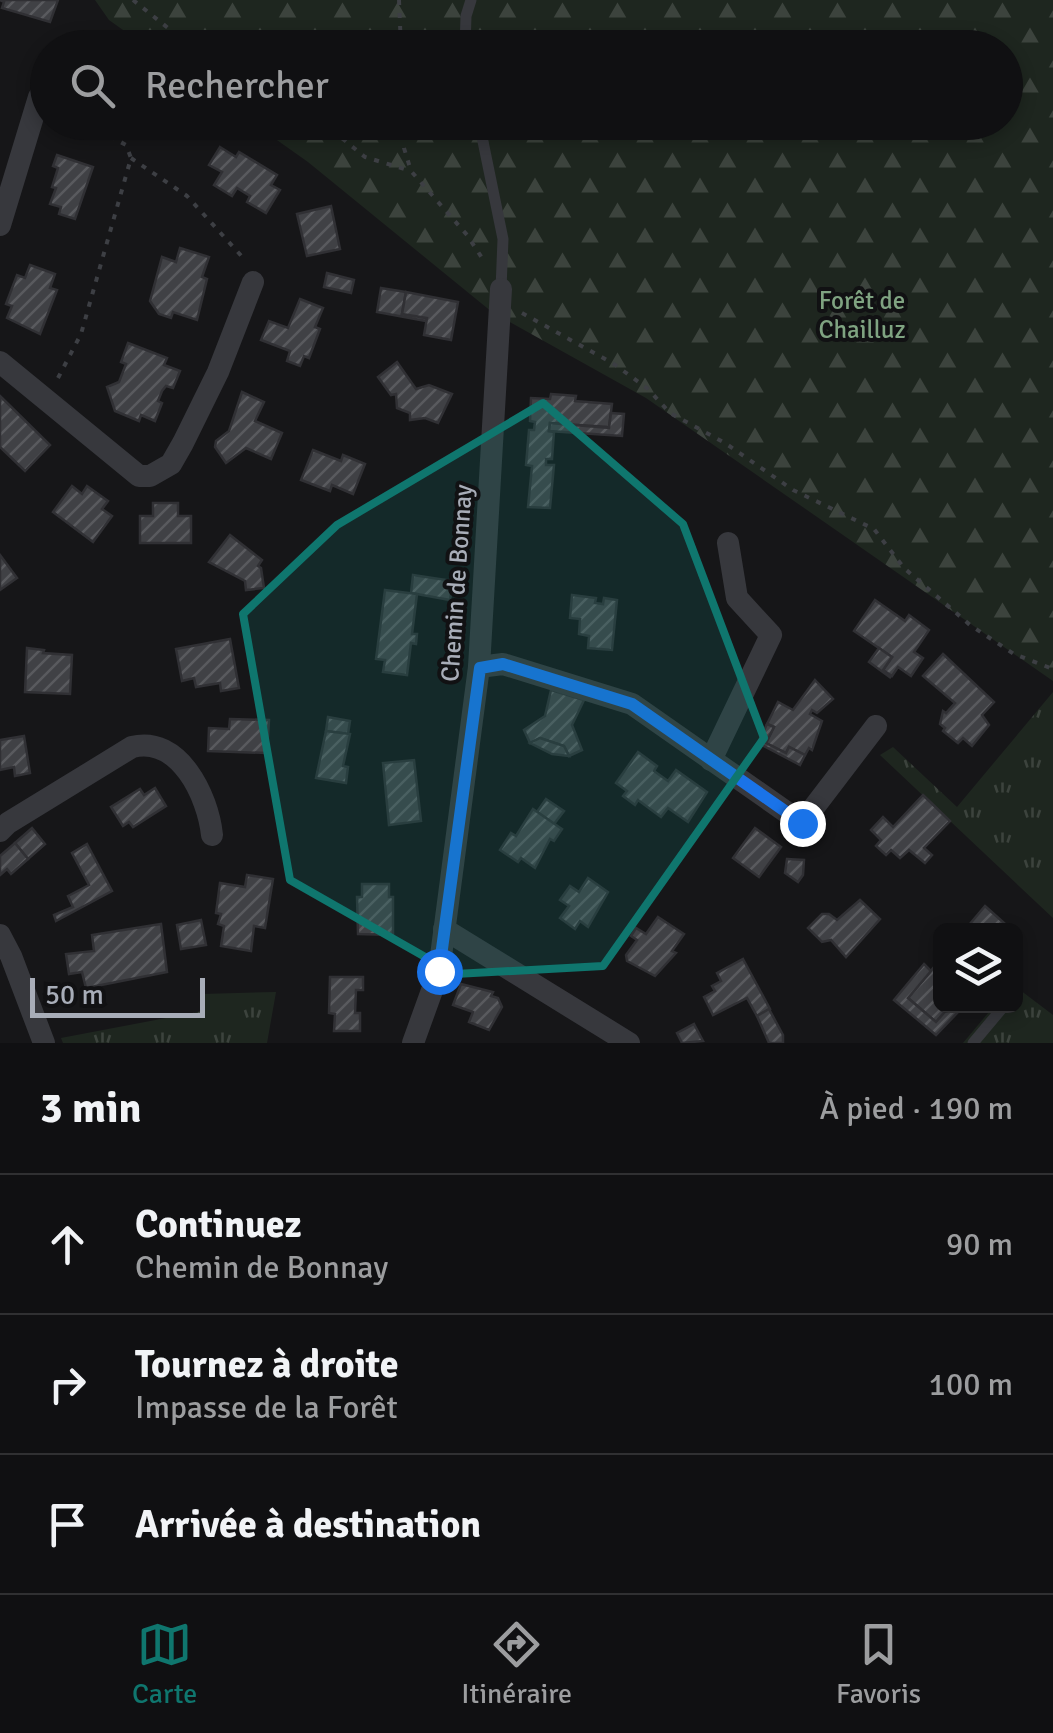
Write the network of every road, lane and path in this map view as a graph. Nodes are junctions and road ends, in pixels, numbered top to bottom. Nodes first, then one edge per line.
1 (133, 0) edge
2 (399, 0) edge
3 (471, 0) edge
4 (170, 30) edge
5 (400, 30) edge
6 (466, 30) edge
7 (30, 124) edge
8 (117, 140) edge
9 (345, 140) edge
10 (404, 140) edge
11 (483, 140) edge
12 (132, 158) junction
13 (411, 170) junction
14 (0, 225) edge
15 (253, 282) joint
16 (501, 289) junction
17 (0, 362) edge
18 (47, 400) junction
19 (728, 544) dead end
20 (480, 668) junction
21 (1053, 669) edge
22 (876, 726) dead end
23 (711, 760) junction
24 (0, 831) edge
25 (212, 835) dead end
26 (444, 929) junction
27 (0, 935) edge
28 (6, 959) edge
29 (998, 1013) edge
30 (44, 1043) edge
31 (413, 1043) edge
32 (629, 1043) edge
33 (973, 1043) edge

1 - 4 path
2 - 5 path
3 - 6 lane
7 - 14 street
8 - 12 path
9 - 13 path
10 - 13 path
11 - 16 lane, Chemin de Bonnay
12 - 15 path
12 - 18 path
13 - 16 path
15 - 18 street
16 - 20 street, Chemin de Bonnay
16 - 21 path
17 - 18 street
19 - 23 street
20 - 23 street
20 - 26 street, Chemin de Bonnay
22 - 23 street
24 - 25 street
26 - 31 street, Chemin de Bonnay
26 - 32 street
27 - 28 street
28 - 30 street
29 - 33 lane

